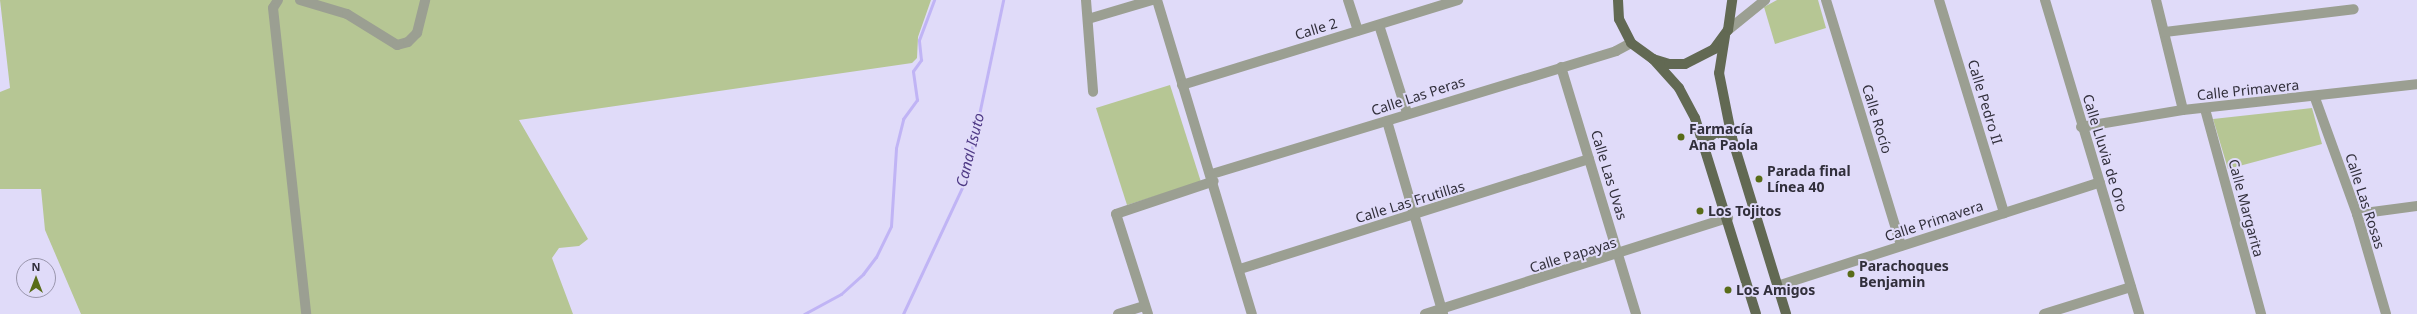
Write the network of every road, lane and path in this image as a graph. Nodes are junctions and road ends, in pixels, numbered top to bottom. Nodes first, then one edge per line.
1 (278, 0) edge
2 (300, 0) edge
3 (425, 0) edge
4 (1086, 0) edge
5 (1152, 0) edge
6 (1157, 0) edge
7 (1348, 0) edge
8 (1458, 0) edge
9 (1618, 0) edge
10 (1732, 0) edge
11 (1765, 0) edge
12 (1826, 0) edge
13 (1938, 0) edge
14 (2045, 0) edge
15 (2156, 0) edge
16 (2354, 9) dead end
17 (1088, 19) junction
18 (1379, 25) junction
19 (1358, 30) junction
20 (2165, 32) junction
21 (1726, 33) junction
22 (1631, 43) junction
23 (1653, 59) junction
24 (1561, 67) junction
25 (1182, 84) junction
26 (2417, 84) edge
27 (1093, 92) dead end
28 (2315, 98) junction
29 (2205, 109) junction
30 (2183, 110) junction
31 (1407, 113) junction
32 (1387, 121) junction
33 (2081, 127) junction
34 (1732, 138) junction
35 (1704, 141) junction
36 (1589, 159) junction
37 (1213, 178) junction
38 (2100, 182) junction
39 (2417, 206) edge
40 (2004, 213) junction
41 (2357, 214) junction
42 (1415, 216) junction
43 (1728, 218) junction
44 (1901, 246) junction
45 (1619, 256) junction
46 (1240, 269) junction
47 (1777, 286) junction
48 (2131, 287) junction
49 (1147, 310) edge
50 (1443, 311) edge
51 (306, 314) edge
52 (1118, 314) edge
53 (1252, 314) edge
54 (1425, 314) edge
55 (1636, 314) edge
56 (1756, 314) edge
57 (1786, 314) edge
58 (2044, 314) edge
59 (2139, 314) edge
60 (2261, 314) edge
61 (2386, 314) edge

1 - 51 street
2 - 3 street
4 - 17 street
5 - 17 street
6 - 25 street
7 - 19 street
8 - 18 street, Calle 2
9 - 22 main road
10 - 21 main road
11 - 21 street
12 - 44 street, Calle Rocío
13 - 40 street, Calle Pedro II
14 - 33 street, Calle Lluvia de Oro
15 - 20 street
16 - 20 street
17 - 27 street
18 - 19 street, Calle 2
18 - 31 street
19 - 25 street, Calle 2
20 - 30 street
21 - 23 main road
21 - 34 main road
22 - 23 main road
22 - 24 street, Calle Las Peras
23 - 35 main road
24 - 31 street, Calle Las Peras
24 - 36 street, Calle Las Uvas
25 - 37 street
26 - 28 street, Calle Primavera
28 - 29 street, Calle Primavera
28 - 41 street, Calle Las Rosas
29 - 30 street, Calle Primavera
29 - 60 street, Calle Margarita
30 - 33 street, Calle Primavera
31 - 32 street, Calle Las Peras
32 - 37 street, Calle Las Peras
32 - 42 street
33 - 38 street, Calle Lluvia de Oro
34 - 35 main road
34 - 47 main road
35 - 43 main road
36 - 42 street, Calle Las Frutillas
36 - 45 street, Calle Las Uvas
37 - 46 street
37 - 49 street, Calle Las Peras
38 - 40 street, Calle Primavera
38 - 48 street, Calle Lluvia de Oro
39 - 41 street
40 - 44 street, Calle Primavera
41 - 61 street, Calle Las Rosas
42 - 46 street, Calle Las Frutillas
42 - 50 street
43 - 45 street, Calle Papayas
43 - 56 main road
44 - 47 street, Calle Primavera
45 - 50 street, Calle Papayas
45 - 55 street, Calle Las Uvas
46 - 53 street
47 - 57 main road
48 - 58 street
48 - 59 street, Calle Lluvia de Oro
49 - 52 street
50 - 54 street, Calle Papayas

